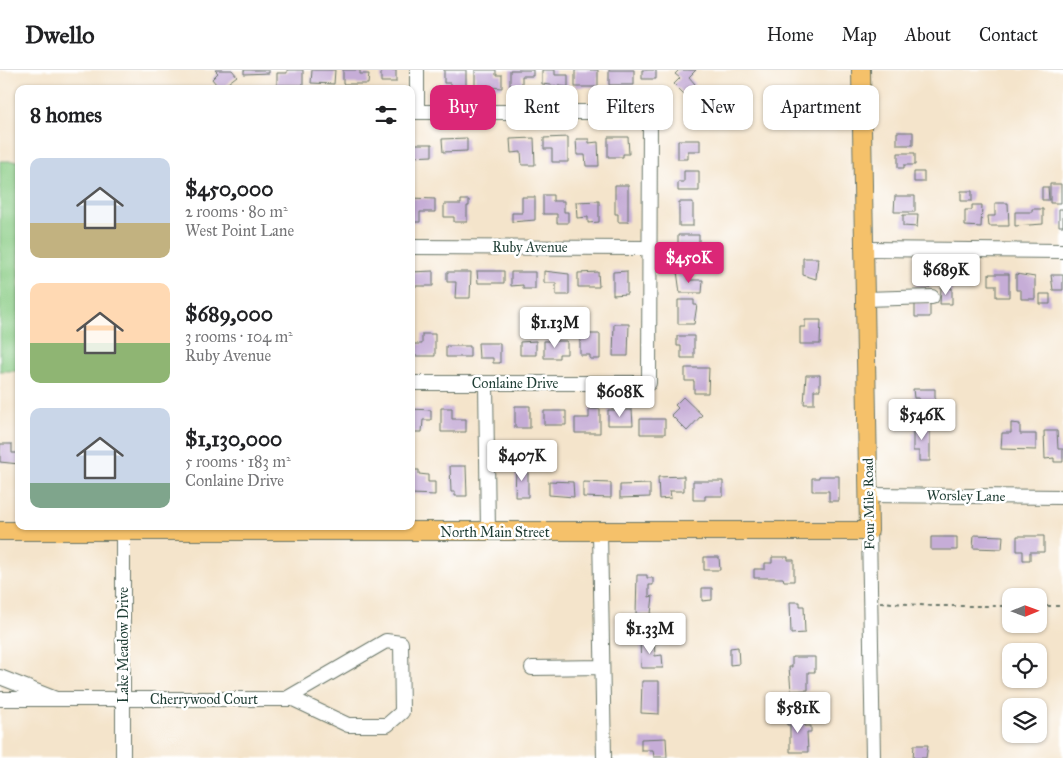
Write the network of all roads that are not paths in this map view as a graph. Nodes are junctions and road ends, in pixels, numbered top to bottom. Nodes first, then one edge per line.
1 (417, 70) edge
2 (861, 70) edge
3 (415, 98) edge
4 (415, 112) edge
5 (415, 247) edge
6 (649, 248) junction
7 (865, 249) junction
8 (1063, 251) edge
9 (932, 297) dead end
10 (866, 299) junction
11 (415, 383) edge
12 (486, 383) junction
13 (869, 495) junction
14 (1063, 497) edge
15 (0, 531) edge
16 (123, 531) junction
17 (869, 531) junction
18 (488, 532) junction
19 (600, 532) junction
20 (602, 667) junction
21 (532, 668) dead end
22 (0, 676) edge
23 (0, 699) edge
24 (56, 699) junction
25 (123, 699) junction
26 (286, 699) junction
27 (123, 758) edge
28 (604, 758) edge
29 (873, 758) edge

1 - 3 street
2 - 7 main road, Four Mile Road
4 - 6 street
5 - 6 street, Ruby Avenue
6 - 12 street, Conlaine Drive
7 - 8 street
7 - 10 main road, Four Mile Road
9 - 10 street
10 - 13 main road, Four Mile Road
11 - 12 street, Conlaine Drive
12 - 18 street
13 - 14 street, Worsley Lane
13 - 17 main road, Four Mile Road
15 - 16 main road, North Main Street
16 - 18 main road, North Main Street
16 - 25 street, Lake Meadow Drive
17 - 19 main road, North Main Street
17 - 29 street, Four Mile Road
18 - 19 main road, North Main Street
19 - 20 street
20 - 21 street
20 - 28 street
22 - 24 street
23 - 24 street, Cherrywood Court
24 - 25 street, Cherrywood Court
25 - 26 street, Cherrywood Court
25 - 27 street, Lake Meadow Drive
26 - 26 street, Cherrywood Court

